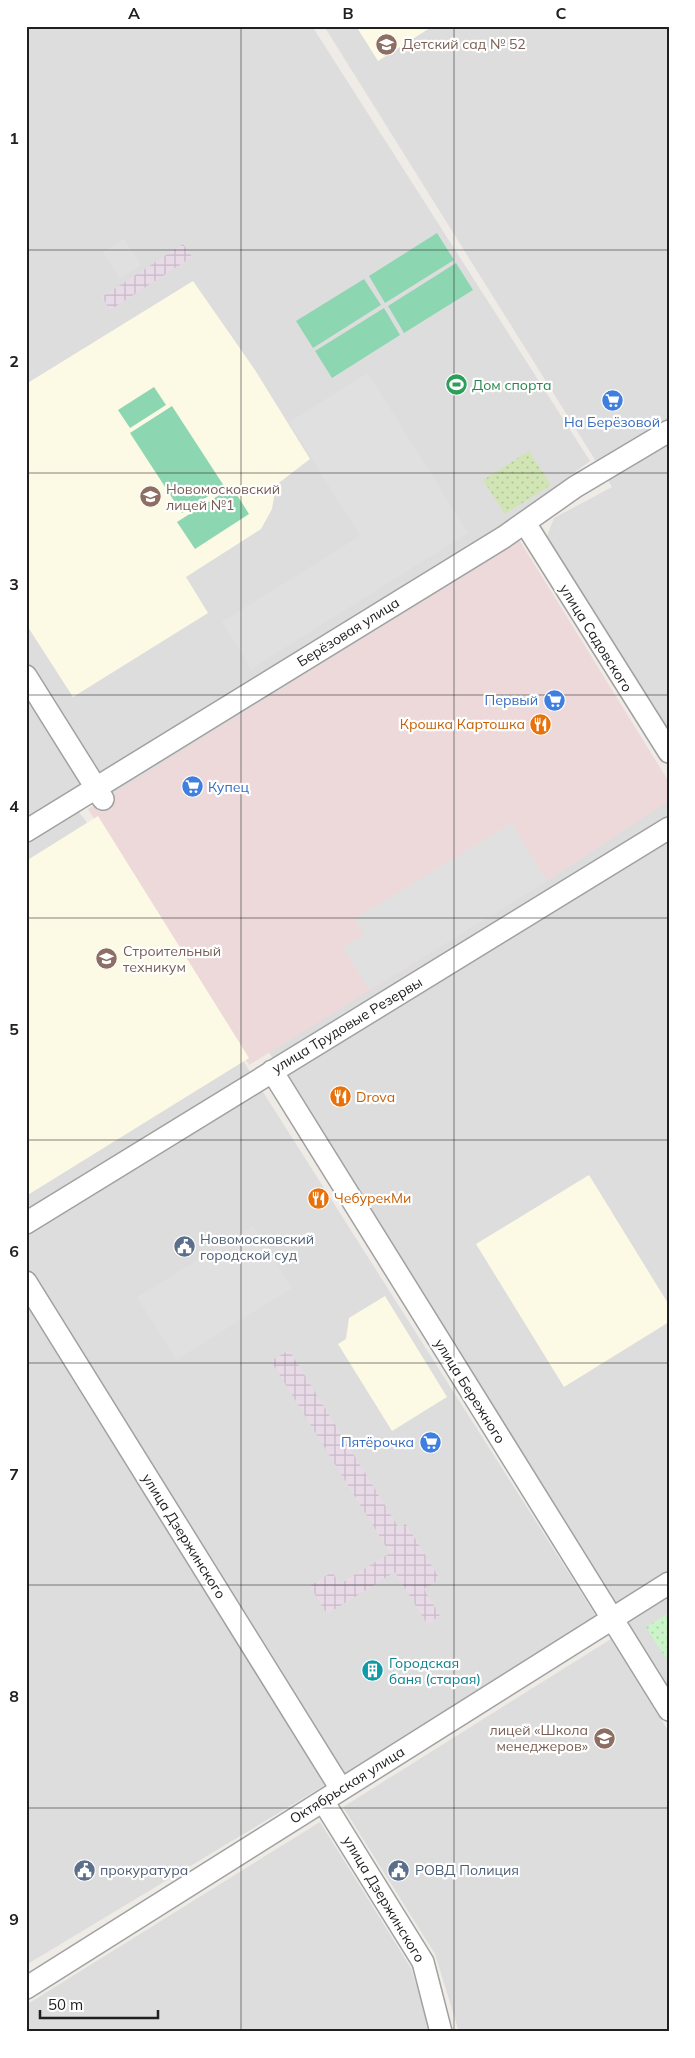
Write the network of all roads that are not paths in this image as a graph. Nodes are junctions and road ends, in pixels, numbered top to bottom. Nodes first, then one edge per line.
1 (669, 430) edge
2 (525, 523) junction
3 (26, 676) edge
4 (669, 752) edge
5 (100, 793) junction
6 (669, 828) edge
7 (26, 831) edge
8 (272, 1071) junction
9 (26, 1223) edge
10 (26, 1282) edge
11 (669, 1583) edge
12 (611, 1619) junction
13 (669, 1710) edge
14 (341, 1789) junction
15 (323, 1801) junction
16 (26, 1988) edge
17 (440, 2032) edge

1 - 2 street, Берёзовая улица
2 - 4 street, улица Садовского
2 - 5 street, Берёзовая улица
3 - 5 street
5 - 7 street, Берёзовая улица
6 - 8 street, улица Трудовые Резервы
8 - 9 street, улица Трудовые Резервы
8 - 12 street, улица Бережного
10 - 14 street, улица Дзержинского
11 - 12 street, Октябрьская улица
12 - 13 street, улица Бережного
12 - 14 street, Октябрьская улица
14 - 15 street, Октябрьская улица
15 - 16 street, Октябрьская улица
15 - 17 street, улица Дзержинского

